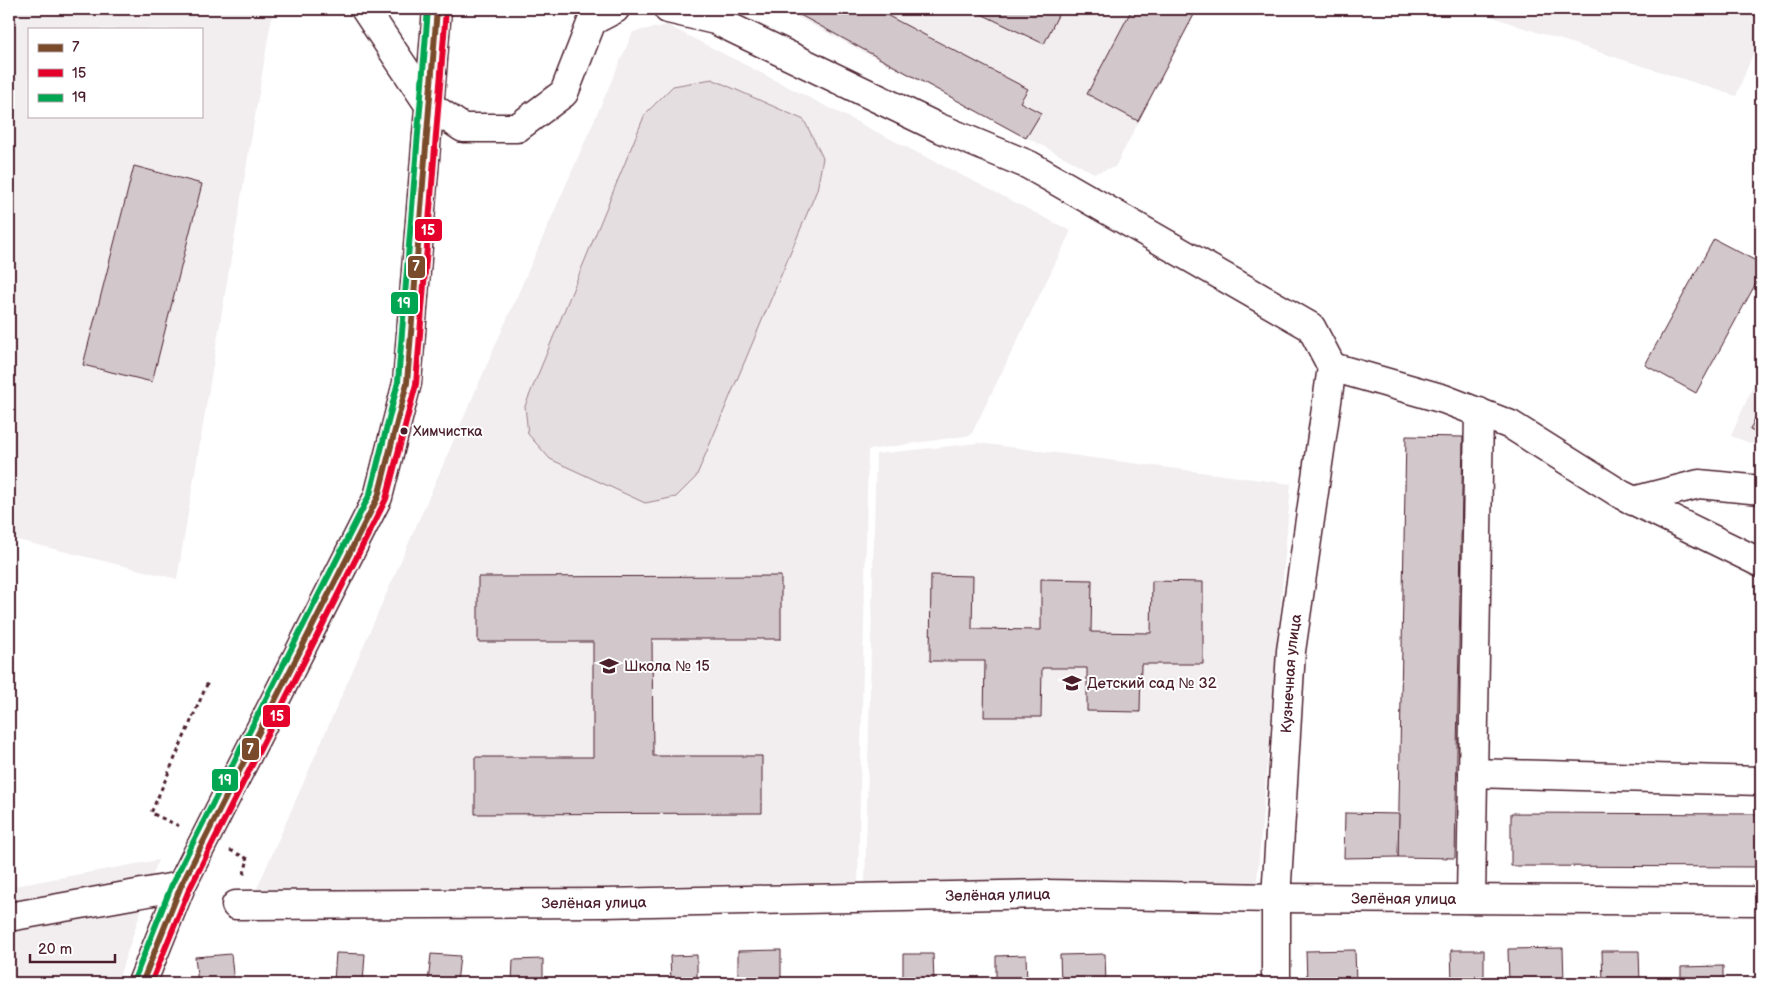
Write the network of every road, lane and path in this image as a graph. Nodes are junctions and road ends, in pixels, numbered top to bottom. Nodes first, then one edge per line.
1 (365, 9) edge
2 (437, 9) edge
3 (616, 9) edge
4 (668, 9) edge
5 (429, 105) junction
6 (1332, 367) junction
7 (1479, 412) junction
8 (1761, 490) edge
9 (1633, 500) junction
10 (1761, 563) edge
11 (1473, 774) junction
12 (1761, 781) edge
13 (181, 886) junction
14 (1276, 898) junction
15 (1471, 898) junction
16 (1761, 901) edge
17 (236, 906) dead end
18 (9, 917) edge
19 (142, 983) edge
20 (1276, 983) edge

1 - 5 street
2 - 5 street
3 - 5 street
4 - 6 street
5 - 13 street
6 - 7 street
6 - 14 street, Кузнечная улица
7 - 9 street
7 - 11 street
8 - 9 street
9 - 10 street
11 - 12 street
11 - 15 street
13 - 18 street
13 - 19 street
14 - 15 street, Зелёная улица
14 - 17 street, Зелёная улица
14 - 20 street, Кузнечная улица
15 - 16 street, Зелёная улица

